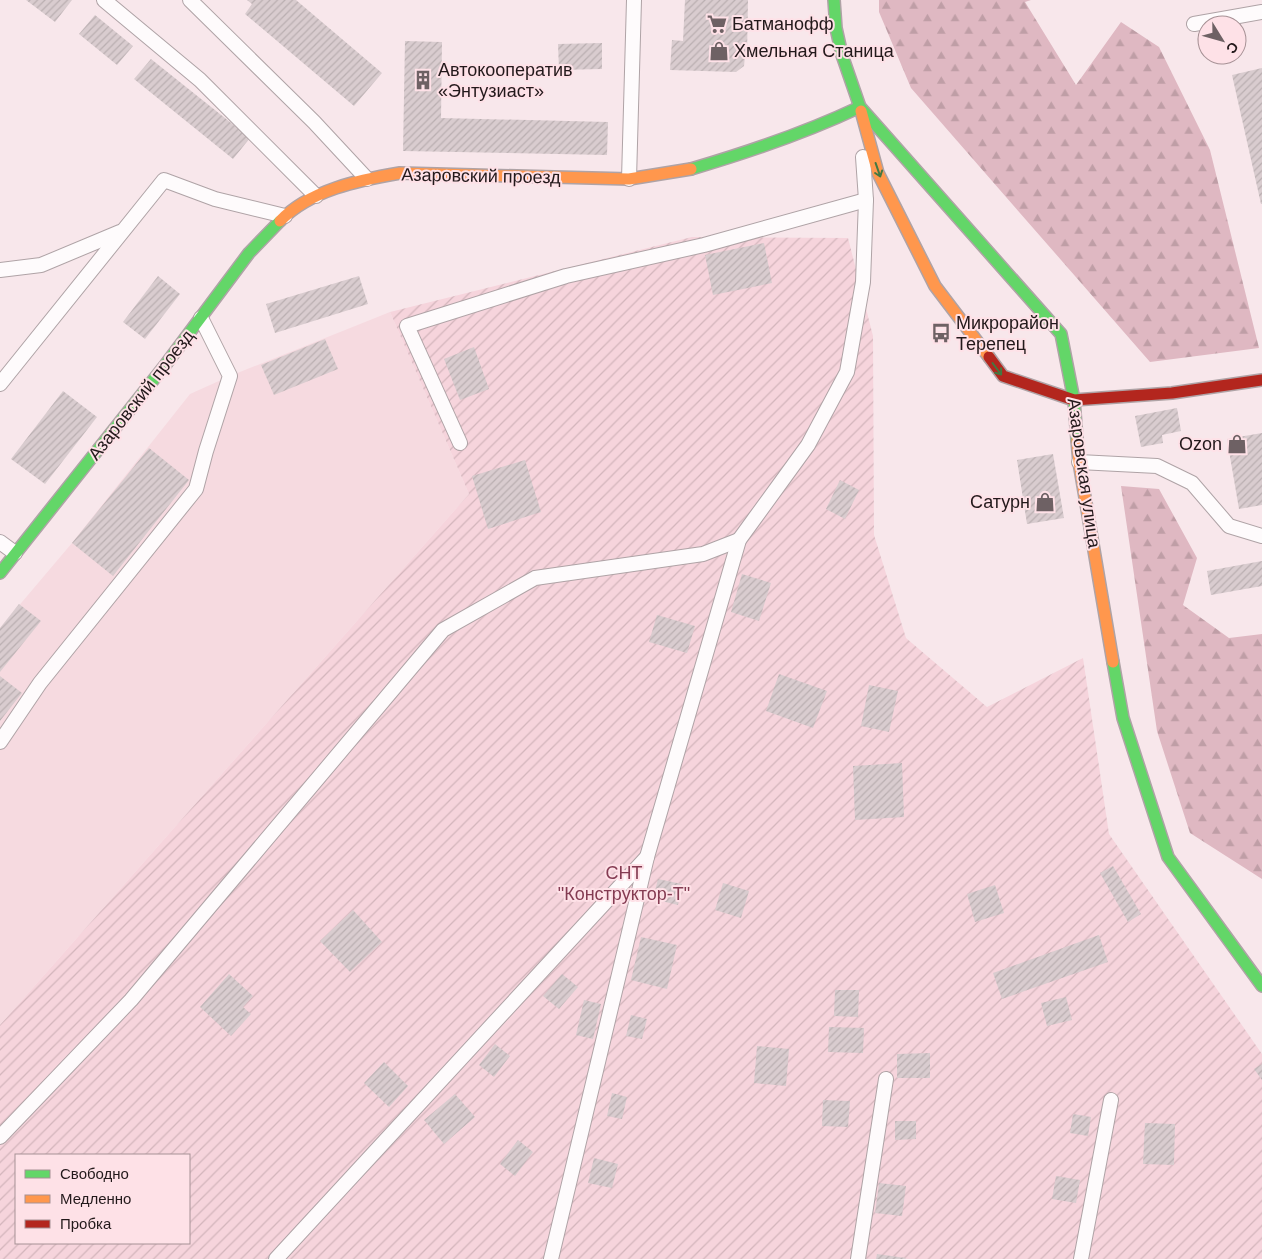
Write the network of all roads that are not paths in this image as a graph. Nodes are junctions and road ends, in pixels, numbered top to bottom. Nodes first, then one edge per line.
1 (104, 0) edge
2 (190, 0) edge
3 (634, 0) edge
4 (834, 0) edge
5 (1262, 12) edge
6 (1194, 24) dead end
7 (860, 107) junction
8 (367, 179) junction
9 (629, 179) junction
10 (316, 196) junction
11 (866, 200) junction
12 (285, 216) junction
13 (123, 231) junction
14 (0, 270) edge
15 (201, 318) junction
16 (1262, 380) edge
17 (0, 384) edge
18 (1074, 400) junction
19 (460, 443) dead end
20 (1079, 462) junction
21 (1262, 536) edge
22 (739, 540) junction
23 (0, 542) edge
24 (15, 553) junction
25 (0, 573) edge
26 (0, 742) edge
27 (647, 857) junction
28 (1262, 986) edge
29 (886, 1079) dead end
30 (1110, 1100) dead end
31 (0, 1137) edge
32 (276, 1259) edge
33 (551, 1259) edge
34 (858, 1259) edge
35 (1081, 1259) edge

1 - 10 lane
2 - 8 lane
3 - 9 lane
4 - 7 street, Азаровская улица
5 - 6 lane
7 - 9 street, Азаровский проезд
7 - 11 lane
7 - 18 street, Азаровская улица
7 -> 18 street
8 - 9 street, Азаровский проезд
8 - 10 street, Азаровский проезд
10 - 12 street, Азаровский проезд
11 - 19 lane
11 - 22 lane
12 - 13 lane
12 - 15 street, Азаровский проезд
13 - 14 lane
13 - 17 lane
15 - 24 street, Азаровский проезд
15 - 26 lane
16 - 18 street
18 - 20 street, Азаровская улица
20 - 21 lane
20 - 28 street, Азаровская улица
22 - 27 lane
22 - 31 lane
23 - 24 lane
24 - 25 street, Азаровский проезд
27 - 32 lane
27 - 33 lane
29 - 34 lane
30 - 35 lane

